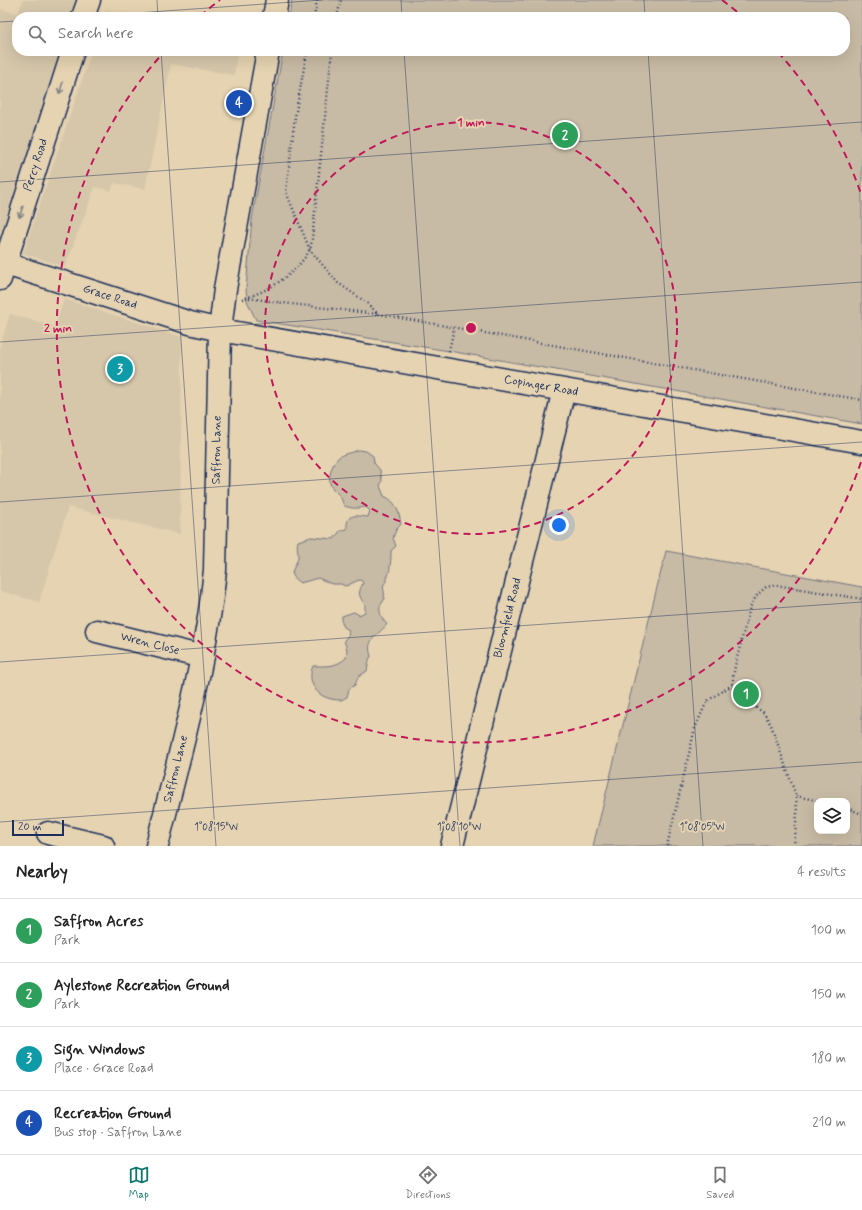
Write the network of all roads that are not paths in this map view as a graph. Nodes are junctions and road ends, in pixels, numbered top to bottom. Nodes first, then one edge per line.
1 (89, 0) edge
2 (277, 0) edge
3 (85, 12) edge
4 (275, 12) edge
5 (71, 56) edge
6 (267, 56) edge
7 (2, 268) edge
8 (220, 330) junction
9 (564, 390) junction
10 (862, 442) edge
11 (97, 631) dead end
12 (203, 657) junction
13 (48, 833) dead end
14 (103, 846) edge
15 (157, 846) edge
16 (452, 846) edge

1 - 3 street
2 - 4 street
5 -> 7 street, Percy Road
6 - 8 street, Saffron Lane
7 - 8 street, Grace Road
8 - 9 street, Copinger Road
8 - 12 street, Saffron Lane
9 - 10 street, Copinger Road
9 - 16 street, Bloomfield Road
11 - 12 street, Wren Close
12 - 15 street, Saffron Lane
13 - 14 street

